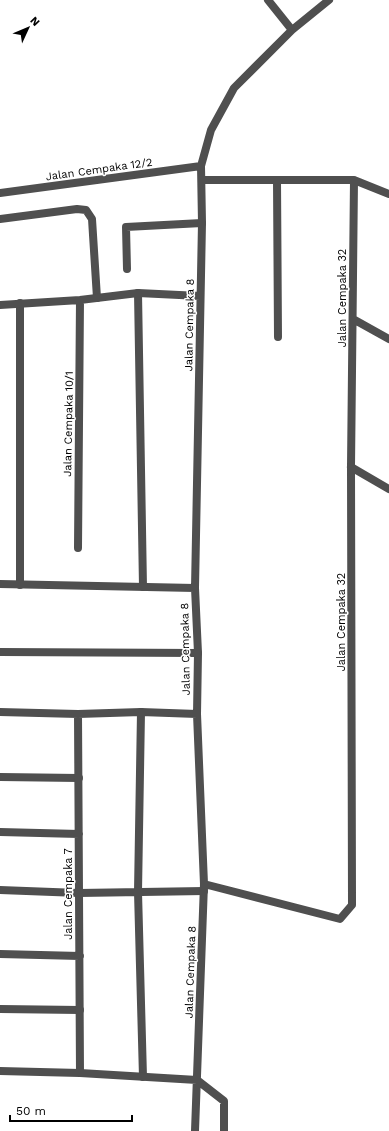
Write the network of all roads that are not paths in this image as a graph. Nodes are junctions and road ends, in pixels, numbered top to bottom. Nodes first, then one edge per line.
1 (268, 0) edge
2 (329, 0) edge
3 (292, 30) junction
4 (201, 166) junction
5 (202, 180) junction
6 (277, 180) junction
7 (354, 180) junction
8 (0, 193) edge
9 (389, 194) edge
10 (0, 219) edge
11 (202, 224) junction
12 (127, 269) dead end
13 (138, 293) junction
14 (200, 296) junction
15 (98, 298) junction
16 (80, 300) junction
17 (20, 303) junction
18 (0, 305) edge
19 (353, 319) junction
20 (278, 337) dead end
21 (389, 338) edge
22 (352, 468) junction
23 (389, 488) edge
24 (78, 548) dead end
25 (0, 584) edge
26 (20, 585) junction
27 (143, 587) junction
28 (195, 588) junction
29 (0, 652) edge
30 (198, 653) junction
31 (0, 712) edge
32 (141, 712) junction
33 (78, 714) junction
34 (197, 714) junction
35 (0, 777) edge
36 (79, 778) junction
37 (0, 832) edge
38 (79, 834) junction
39 (204, 888) junction
40 (0, 890) edge
41 (138, 892) junction
42 (79, 893) junction
43 (0, 954) edge
44 (80, 956) junction
45 (0, 1010) edge
46 (80, 1010) junction
47 (0, 1071) edge
48 (80, 1073) junction
49 (143, 1077) junction
50 (197, 1080) junction
51 (195, 1131) edge
52 (224, 1131) edge

1 - 3 street
2 - 3 street, Jalan Cempaka 8
3 - 4 street, Jalan Cempaka 8
4 - 5 street, Jalan Cempaka 8
4 - 8 street, Jalan Cempaka 12/2
5 - 6 street
5 - 11 street, Jalan Cempaka 8
6 - 7 street
6 - 20 street
7 - 9 street
7 - 19 street, Jalan Cempaka 32
10 - 15 street
11 - 12 street
11 - 14 street, Jalan Cempaka 8
13 - 14 street
13 - 15 street
13 - 27 street
14 - 28 street, Jalan Cempaka 8
15 - 16 street
16 - 17 street
16 - 24 street, Jalan Cempaka 10/1
17 - 18 street
17 - 26 street
19 - 21 street
19 - 22 street, Jalan Cempaka 32
22 - 23 street
22 - 39 street, Jalan Cempaka 32
25 - 26 street
26 - 27 street
27 - 28 street
28 - 30 street, Jalan Cempaka 8
29 - 30 street
30 - 34 street, Jalan Cempaka 8
31 - 33 street
32 - 33 street
32 - 34 street
32 - 41 street
33 - 36 street, Jalan Cempaka 7
34 - 39 street, Jalan Cempaka 8
35 - 36 street
36 - 38 street, Jalan Cempaka 7
37 - 38 street
38 - 42 street, Jalan Cempaka 7
39 - 41 street
39 - 50 street, Jalan Cempaka 8
40 - 42 street
41 - 42 street
41 - 49 street
42 - 44 street, Jalan Cempaka 7
43 - 44 street
44 - 46 street, Jalan Cempaka 7
45 - 46 street
46 - 48 street, Jalan Cempaka 7
47 - 48 street
48 - 49 street
49 - 50 street
50 - 51 street, Jalan Cempaka 8
50 - 52 street

